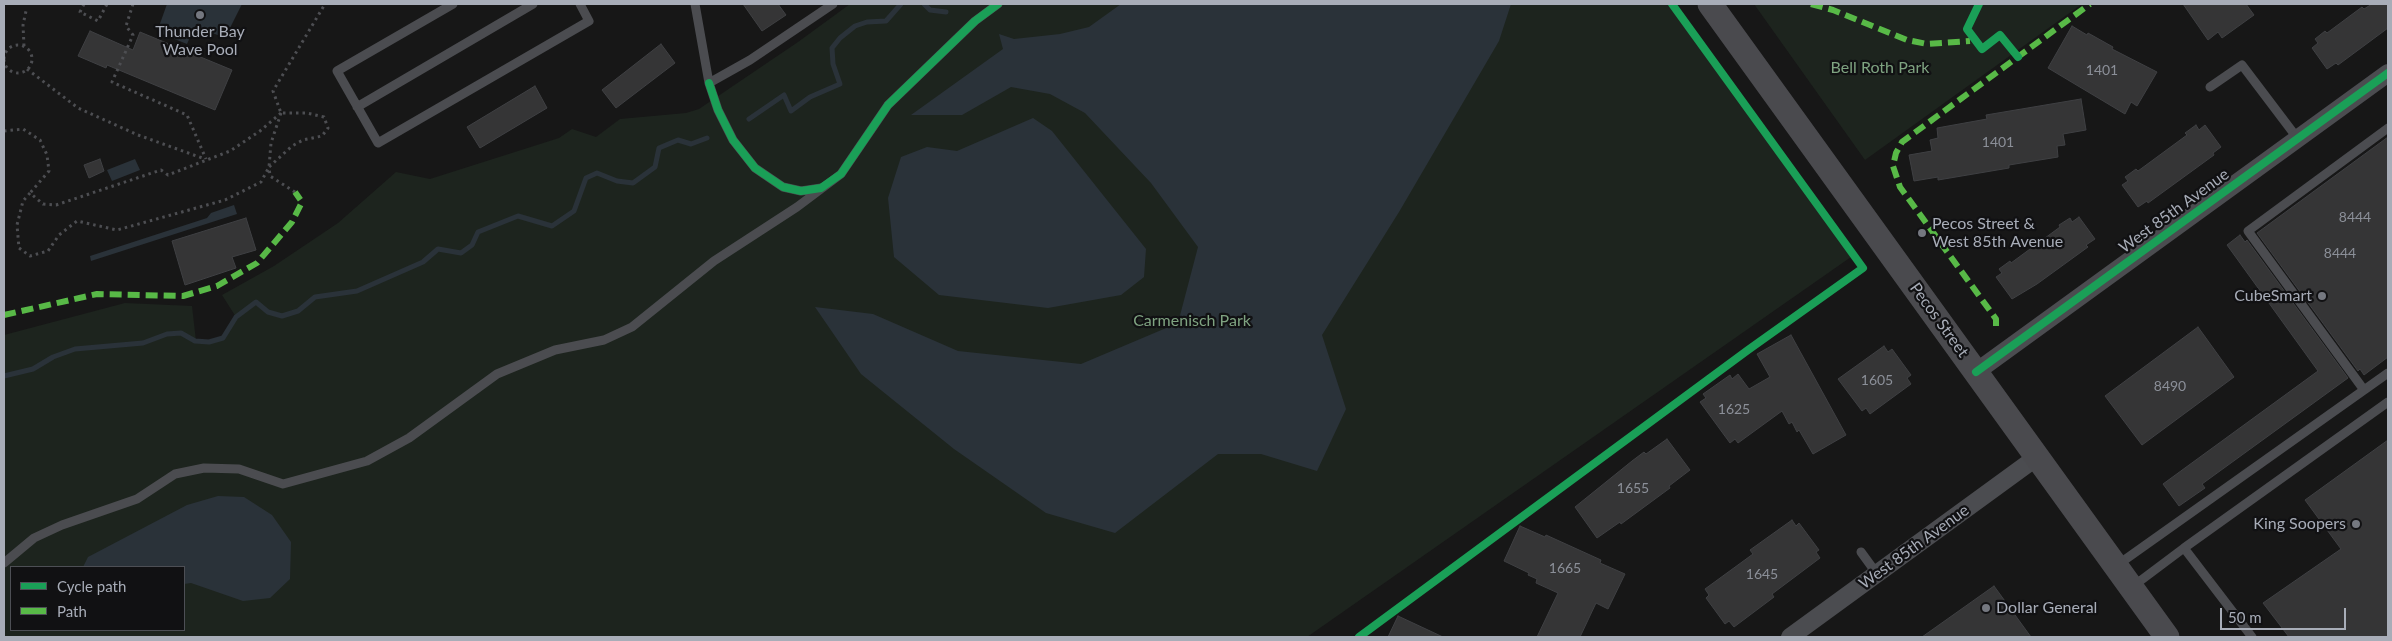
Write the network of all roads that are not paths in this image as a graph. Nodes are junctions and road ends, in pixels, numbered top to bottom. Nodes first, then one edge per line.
1 (453, 4) edge
2 (533, 4) edge
3 (580, 4) edge
4 (695, 4) edge
5 (833, 4) edge
6 (998, 4) edge
7 (1710, 4) edge
8 (2388, 74) edge
9 (709, 83) junction
10 (2210, 87) dead end
11 (357, 107) junction
12 (2388, 128) edge
13 (2298, 139) junction
14 (821, 188) junction
15 (1976, 372) junction
16 (2388, 373) edge
17 (2364, 390) junction
18 (2388, 402) edge
19 (2037, 457) junction
20 (2184, 548) junction
21 (1861, 552) dead end
22 (4, 563) edge
23 (2116, 566) junction
24 (1877, 574) junction
25 (2131, 587) junction
26 (1790, 637) edge
27 (2167, 637) edge
28 (2252, 637) edge

1 - 11 lane
2 - 11 lane
3 - 11 lane
4 - 9 lane
5 - 9 lane
6 - 14 lane
7 - 15 main road, Pecos Street
8 - 13 street, West 85th Avenue
9 - 14 lane
10 - 13 lane
12 - 17 lane
13 - 15 street, West 85th Avenue
14 - 22 lane
15 - 19 main road, Pecos Street
16 - 17 lane
17 - 23 lane
18 - 20 lane
19 - 23 main road, Pecos Street
19 - 24 street, West 85th Avenue
20 - 25 lane
20 - 28 lane
21 - 24 lane
23 - 25 main road, Pecos Street
24 - 26 street, West 85th Avenue
25 - 27 main road, Pecos Street

